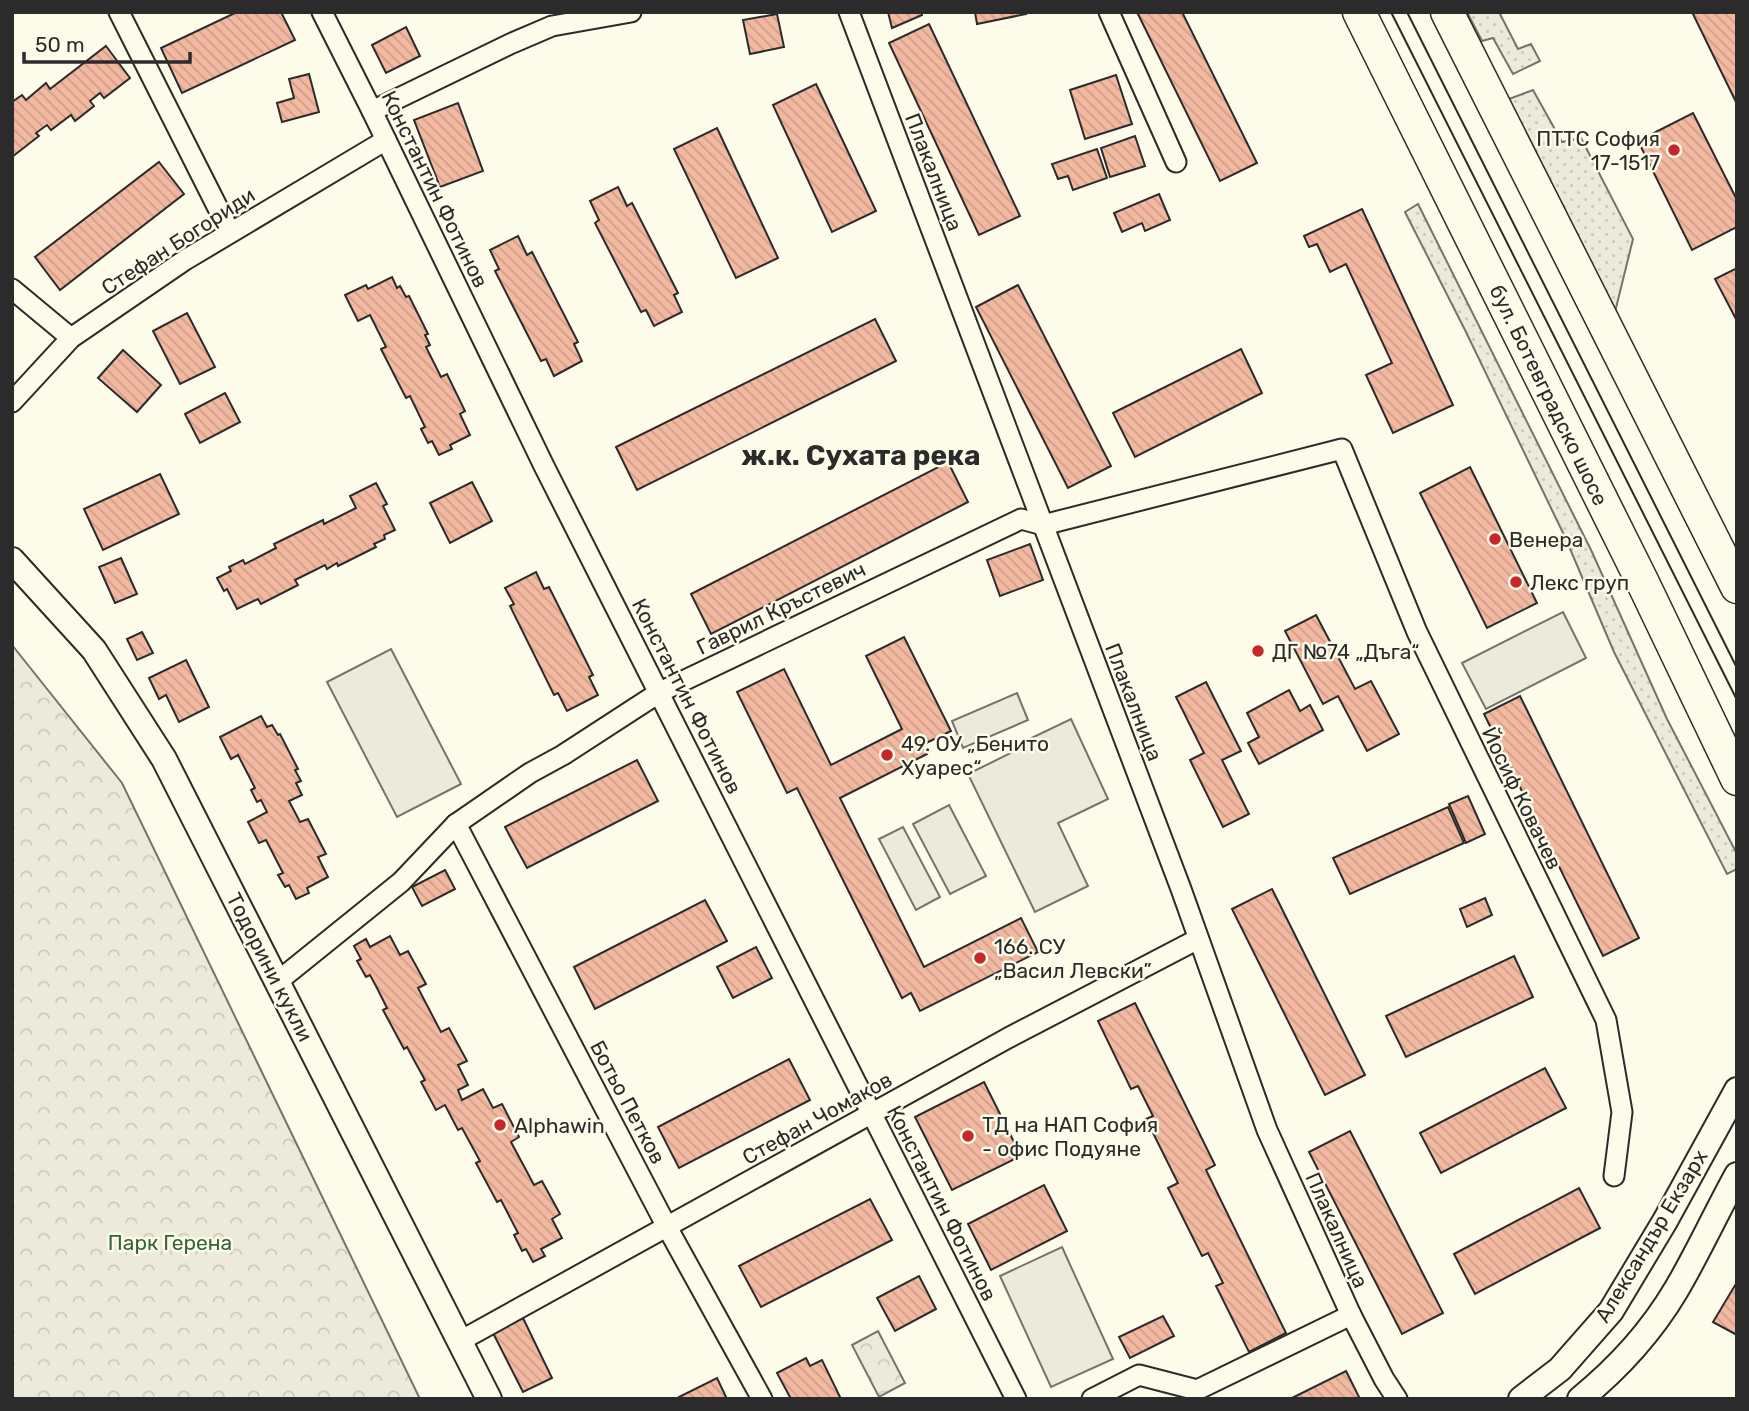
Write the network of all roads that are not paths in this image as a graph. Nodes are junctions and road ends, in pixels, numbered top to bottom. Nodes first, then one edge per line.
1 (119, 12) edge
2 (322, 12) edge
3 (631, 12) edge
4 (849, 12) edge
5 (1108, 12) edge
6 (1359, 12) edge
7 (1447, 12) edge
8 (550, 19) edge
9 (372, 111) junction
10 (386, 140) junction
11 (1177, 162) dead end
12 (230, 232) junction
13 (12, 289) edge
14 (71, 338) junction
15 (12, 402) edge
16 (1342, 449) joint
17 (1043, 525) junction
18 (12, 560) edge
19 (1737, 587) edge
20 (660, 692) junction
21 (1737, 779) edge
22 (456, 824) junction
23 (1198, 939) junction
24 (278, 982) junction
25 (1737, 1090) edge
26 (872, 1114) junction
27 (1737, 1175) edge
28 (1614, 1176) dead end
29 (667, 1227) junction
30 (1351, 1315) junction
31 (460, 1341) junction
32 (489, 1399) edge
33 (762, 1399) edge
34 (1016, 1399) edge
35 (1092, 1399) edge
36 (1398, 1399) edge
37 (1521, 1399) edge
38 (1580, 1399) edge

1 - 12 street
2 - 9 street, Константин Фотинов
3 - 8 street
4 - 17 street, Плакалница
5 - 11 street
6 - 21 main road, бул. Ботевградско шосе
7 - 19 main road
8 - 9 street
9 - 10 street, Константин Фотинов
10 - 12 street, Стефан Богориди
10 - 20 street, Константин Фотинов
12 - 14 street, Стефан Богориди
13 - 14 street
14 - 15 street, Стефан Богориди
16 - 17 street, Гаврил Кръстевич
16 - 28 street, Йосиф Ковачев
17 - 20 street, Гаврил Кръстевич
17 - 23 street, Плакалница
18 - 24 street, Тодорини кукли
20 - 22 street, Гаврил Кръстевич
20 - 26 street, Константин Фотинов
22 - 24 street, Гаврил Кръстевич
22 - 29 street, Ботьо Петков
23 - 26 street, Стефан Чомаков
23 - 30 street, Плакалница
24 - 31 street, Тодорини кукли
25 - 37 street, Александър Екзарх
26 - 29 street, Стефан Чомаков
26 - 34 street, Константин Фотинов
27 - 38 street, Александър Екзарх
29 - 31 street, Стефан Чомаков
29 - 33 street, Ботьо Петков
30 - 35 street
30 - 36 street, Плакалница
31 - 32 street, Тодорини кукли

